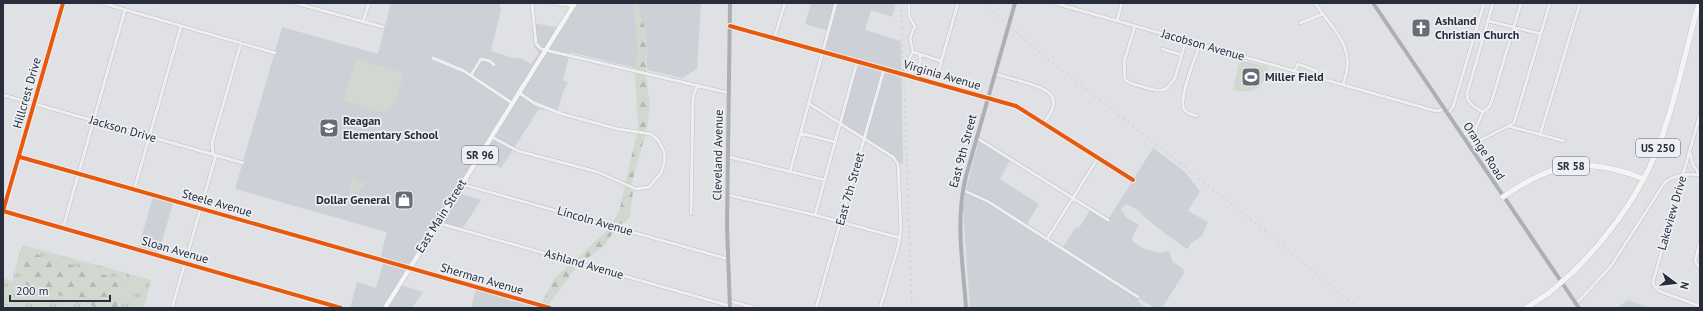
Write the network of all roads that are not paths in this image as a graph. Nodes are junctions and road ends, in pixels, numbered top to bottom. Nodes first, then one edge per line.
1 (63, 3) edge
2 (102, 3) edge
3 (295, 3) edge
4 (369, 3) edge
5 (532, 3) edge
6 (552, 3) edge
7 (730, 3) edge
8 (785, 3) edge
9 (836, 3) edge
10 (909, 3) edge
11 (1015, 3) edge
12 (1054, 3) edge
13 (1122, 3) edge
14 (1315, 3) edge
15 (1374, 3) edge
16 (1484, 3) edge
17 (1493, 3) edge
18 (1521, 3) edge
19 (1550, 3) edge
20 (1580, 3) edge
21 (1699, 3) edge
22 (574, 4) edge
23 (958, 4) edge
24 (1066, 5) edge
25 (125, 10) junction
26 (1323, 14) junction
27 (1117, 21) junction
28 (1488, 21) junction
29 (363, 22) junction
30 (1300, 24) dead end
31 (180, 26) junction
32 (730, 26) junction
33 (1135, 26) junction
34 (1515, 26) junction
35 (383, 27) dead end
36 (1541, 34) junction
37 (774, 39) junction
38 (1186, 40) junction
39 (241, 43) junction
40 (1200, 44) junction
41 (1162, 49) dead end
42 (545, 50) junction
43 (822, 52) junction
44 (913, 52) junction
45 (275, 53) dead end
46 (920, 55) junction
47 (1182, 55) junction
48 (433, 58) dead end
49 (941, 61) junction
50 (857, 62) junction
51 (494, 65) dead end
52 (884, 69) junction
53 (1295, 71) junction
54 (994, 74) junction
55 (471, 75) junction
56 (912, 77) junction
57 (1316, 77) junction
58 (935, 83) junction
59 (696, 85) junction
60 (1343, 85) junction
61 (518, 92) junction
62 (729, 93) junction
63 (3, 95) edge
64 (988, 99) junction
65 (512, 103) junction
66 (808, 103) junction
67 (34, 104) junction
68 (1444, 109) junction
69 (1483, 112) junction
70 (1448, 114) junction
71 (1700, 114) edge
72 (1198, 116) dead end
73 (93, 121) junction
74 (840, 124) junction
75 (1043, 124) junction
76 (1508, 126) junction
77 (1476, 128) junction
78 (800, 133) junction
79 (1462, 135) junction
80 (1540, 135) junction
81 (149, 136) junction
82 (492, 136) junction
83 (864, 138) junction
84 (977, 138) junction
85 (1564, 141) dead end
86 (835, 142) junction
87 (1474, 143) junction
88 (1469, 146) junction
89 (1690, 148) junction
90 (214, 155) junction
91 (20, 157) junction
92 (729, 157) junction
93 (1098, 158) junction
94 (243, 163) dead end
95 (790, 172) junction
96 (78, 174) junction
97 (1683, 175) junction
98 (1700, 175) edge
99 (1644, 178) junction
100 (825, 180) junction
101 (1133, 180) dead end
102 (462, 184) junction
103 (134, 190) junction
104 (962, 190) junction
105 (728, 195) junction
106 (1073, 197) junction
107 (1503, 197) junction
108 (200, 209) junction
109 (3, 211) edge
110 (691, 214) dead end
111 (815, 215) junction
112 (1108, 220) dead end
113 (438, 222) junction
114 (841, 222) junction
115 (63, 228) junction
116 (900, 238) junction
117 (1047, 239) junction
118 (1700, 241) edge
119 (728, 259) junction
120 (185, 263) junction
121 (409, 268) junction
122 (1700, 269) edge
123 (1138, 297) dead end
124 (730, 305) edge
125 (1578, 306) edge
126 (1700, 306) edge
127 (172, 308) edge
128 (341, 308) edge
129 (385, 308) edge
130 (550, 308) edge
131 (755, 308) edge
132 (816, 308) edge
133 (880, 308) edge
134 (966, 308) edge
135 (1526, 308) edge

1 - 67 street, Hillcrest Drive
2 - 25 street
3 - 29 street
4 - 29 street
5 - 42 street
6 - 22 street
7 - 32 main road, Cleveland Avenue
8 - 37 street
9 - 43 street
10 - 44 street
11 - 54 main road, East 9th Street
12 - 24 street, Jacobson Avenue
13 - 27 street
14 - 26 street
15 - 68 main road, Orange Road
16 - 70 street
17 - 28 street
18 - 34 street
19 - 36 street
20 - 80 street
21 - 99 highway, US 250
22 - 42 main road, East Main Street / SR 96
23 - 49 street
24 - 27 street, Jacobson Avenue
25 - 31 street
25 - 73 street
26 - 30 street
26 - 60 street
27 - 33 street, Jacobson Avenue
28 - 34 street
28 - 69 street
29 - 35 street
31 - 39 street
31 - 81 street
32 - 37 street, Virginia Avenue
32 - 62 main road, Cleveland Avenue
33 - 38 street, Jacobson Avenue
33 - 47 street
34 - 36 street
34 - 69 street
36 - 76 street
37 - 43 street, Virginia Avenue
38 - 40 street, Jacobson Avenue
38 - 47 street
39 - 45 street
39 - 90 street
40 - 53 street, Jacobson Avenue
40 - 72 street
41 - 47 street
42 - 59 street
42 - 61 main road, East Main Street / SR 96
43 - 50 street, Virginia Avenue
43 - 66 street
44 - 46 street
44 - 56 street
46 - 49 street
46 - 56 street
48 - 55 street
49 - 58 street
50 - 52 street, Virginia Avenue
50 - 74 street
51 - 55 street
52 - 56 street, Virginia Avenue
52 - 83 street, East 7th Street
53 - 57 street, Jacobson Avenue
53 - 57 street
54 - 64 main road, East 9th Street
54 - 75 street
55 - 65 street
56 - 58 street, Virginia Avenue
57 - 60 street, Jacobson Avenue
58 - 64 street, Virginia Avenue
59 - 62 street
59 - 110 street
60 - 68 street, Jacobson Avenue
61 - 65 main road, East Main Street / SR 96
61 - 82 street
62 - 92 main road, Cleveland Avenue
63 - 67 street, Jackson Drive
64 - 75 street, Virginia Avenue
64 - 84 main road, East 9th Street
65 - 82 main road, East Main Street / SR 96
66 - 74 street
66 - 78 street
67 - 73 street, Jackson Drive
67 - 91 street, Hillcrest Drive
68 - 70 main road, Orange Road
69 - 77 street
70 - 79 main road, Orange Road
71 - 89 street, Lakeview Drive
73 - 81 street, Jackson Drive
73 - 96 street
74 - 83 street
74 - 86 street
75 - 93 street, Virginia Avenue
76 - 80 street
76 - 87 street
77 - 79 street
77 - 87 street
78 - 86 street
78 - 95 street
79 - 88 main road, Orange Road
80 - 85 street
81 - 90 street, Jackson Drive
81 - 103 street
82 - 102 main road, East Main Street / SR 96
83 - 114 street, East 7th Street
83 - 116 street
84 - 104 main road, East 9th Street
84 - 106 street
86 - 100 street
87 - 88 street
88 - 107 main road, Orange Road
89 - 97 street, Lakeview Drive
89 - 98 street
90 - 94 street, Jackson Drive
90 - 108 street
91 - 96 street, Steele Avenue
91 - 109 street, Hillcrest Drive
92 - 95 street
92 - 105 main road, Cleveland Avenue
93 - 101 street, Virginia Avenue
93 - 106 street
95 - 100 street
96 - 103 street, Steele Avenue
96 - 115 street
97 - 98 street
97 - 125 street
97 - 126 street, Lakeview Drive
99 - 107 highway, SR 58
99 - 135 highway, US 250, bridge
100 - 111 street
102 - 113 main road, East Main Street / SR 96
102 - 119 street, Lincoln Avenue
103 - 108 street, Steele Avenue
104 - 117 street
104 - 134 main road, East 9th Street
105 - 111 street
105 - 119 main road, Cleveland Avenue
106 - 112 street
106 - 117 street
107 - 125 main road, Orange Road
108 - 120 street
108 - 121 street, Steele Avenue
109 - 115 street, Sloan Avenue
111 - 114 street
113 - 121 main road, East Main Street / SR 96
113 - 124 street, Ashland Avenue
114 - 116 street
114 - 132 street, East 7th Street
115 - 120 street, Sloan Avenue
116 - 133 street
117 - 123 street
118 - 122 street
119 - 124 main road, Cleveland Avenue
120 - 127 street
120 - 128 street, Sloan Avenue
121 - 129 main road, East Main Street / SR 96
121 - 130 street, Sherman Avenue
124 - 131 street, Ashland Avenue

